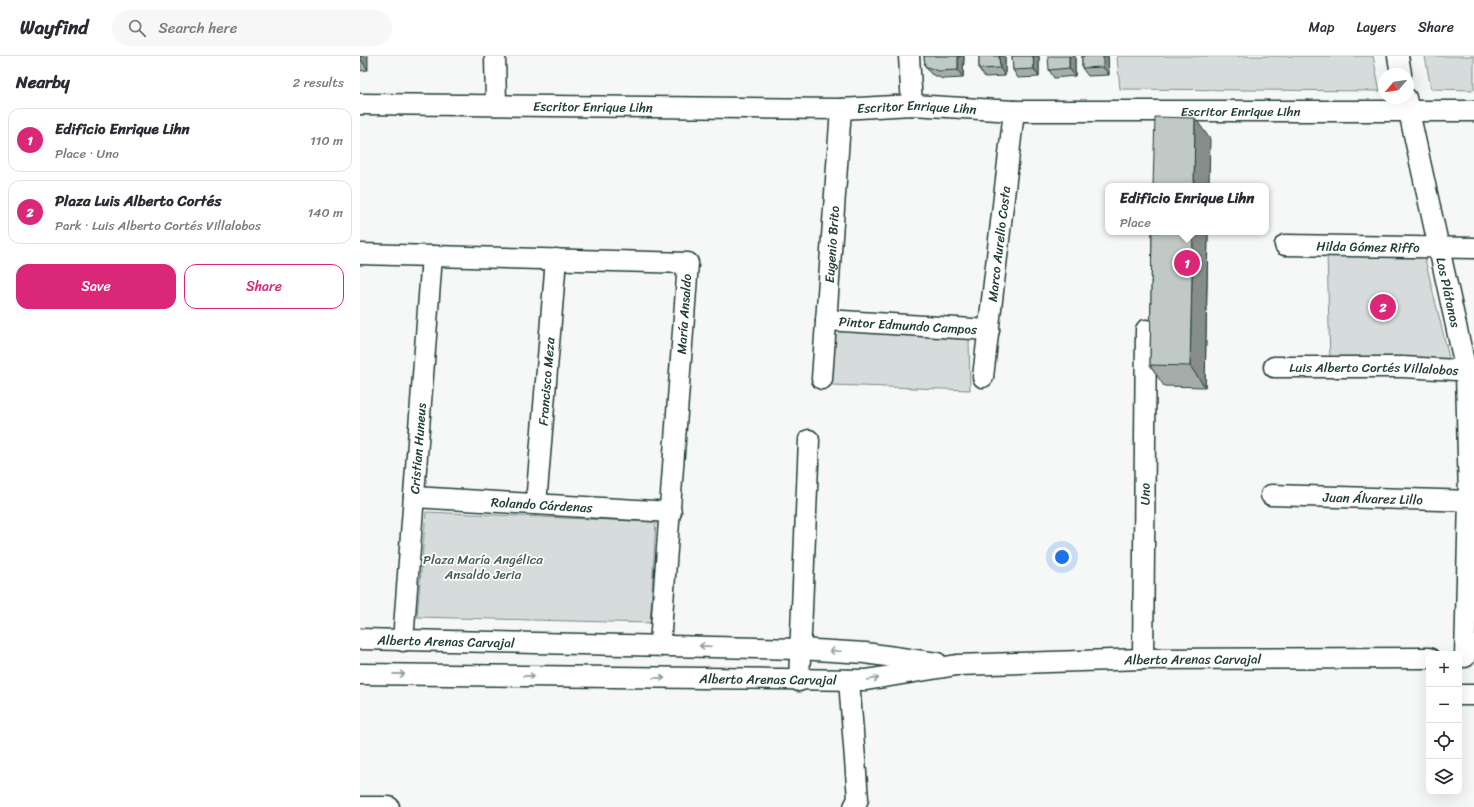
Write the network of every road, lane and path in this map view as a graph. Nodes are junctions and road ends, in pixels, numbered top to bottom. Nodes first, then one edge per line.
1 (495, 56) edge
2 (909, 56) edge
3 (1398, 56) edge
4 (1401, 68) edge
5 (360, 104) edge
6 (1407, 104) edge
7 (496, 105) junction
8 (912, 105) junction
9 (841, 109) junction
10 (1014, 111) junction
11 (1474, 111) edge
12 (1285, 244) dead end
13 (1439, 247) junction
14 (1474, 248) edge
15 (360, 254) edge
16 (432, 256) junction
17 (556, 259) junction
18 (826, 320) junction
19 (989, 330) junction
20 (1146, 330) dead end
21 (1274, 367) dead end
22 (1470, 371) edge
23 (984, 377) dead end
24 (822, 379) dead end
25 (809, 440) dead end
26 (1271, 495) dead end
27 (414, 497) junction
28 (1471, 501) edge
29 (536, 504) junction
30 (671, 512) junction
31 (360, 639) edge
32 (403, 641) junction
33 (580, 644) junction
34 (660, 644) junction
35 (799, 649) junction
36 (1143, 658) junction
37 (1426, 658) edge
38 (1466, 658) edge
39 (957, 665) junction
40 (360, 674) edge
41 (577, 676) junction
42 (850, 680) junction
43 (799, 681) junction
44 (1462, 695) edge
45 (1474, 695) edge
46 (360, 807) edge
47 (389, 807) edge
48 (854, 807) edge

1 - 7 street
2 - 8 street
3 - 4 street
5 - 7 street, Escritor Enrique Lihn
6 - 10 street, Escritor Enrique Lihn
6 - 11 street, Escritor Enrique Lihn
6 - 13 street, Los Plátanos
7 - 9 street, Escritor Enrique Lihn
8 - 9 street, Escritor Enrique Lihn
8 - 10 street, Escritor Enrique Lihn
9 - 18 street, Eugenio Brito
10 - 19 street, Marco Aurelio Costa
12 - 13 street, Hilda Gómez Riffo
13 - 14 street, Hilda Gómez Riffo
13 - 22 street, Los Plátanos
15 - 16 street, María Ansaldo
16 - 17 street, María Ansaldo
16 - 27 street, Cristian Huneus
17 - 29 street, Francisco Meza
17 - 30 street, María Ansaldo
18 - 19 street, Pintor Edmundo Campos
18 - 24 street, Eugenio Brito
19 - 23 street, Marco Aurelio Costa
20 - 36 street, Uno
21 - 22 street, Luis Alberto Cortés Villalobos
22 - 28 street, Los Plátanos
25 - 35 street
26 - 28 street, Juan Álvarez Lillo
27 - 29 street, Rolando Cárdenas
27 - 32 street, Cristian Huneus
28 - 38 street, Los Plátanos
29 - 30 street, Rolando Cárdenas
30 - 34 street, María Ansaldo
31 - 32 street, Alberto Arenas Carvajal
32 - 33 street, Alberto Arenas Carvajal
33 - 34 street, Alberto Arenas Carvajal
33 - 41 street
35 -> 34 street, Alberto Arenas Carvajal
39 -> 35 street, Alberto Arenas Carvajal
35 - 43 street
36 - 37 street, Alberto Arenas Carvajal
36 - 39 street, Alberto Arenas Carvajal
42 -> 39 street, Alberto Arenas Carvajal
40 -> 41 street, Alberto Arenas Carvajal
41 -> 43 street, Alberto Arenas Carvajal
42 - 43 street, Alberto Arenas Carvajal
42 - 48 street
44 - 45 street
46 - 47 street

